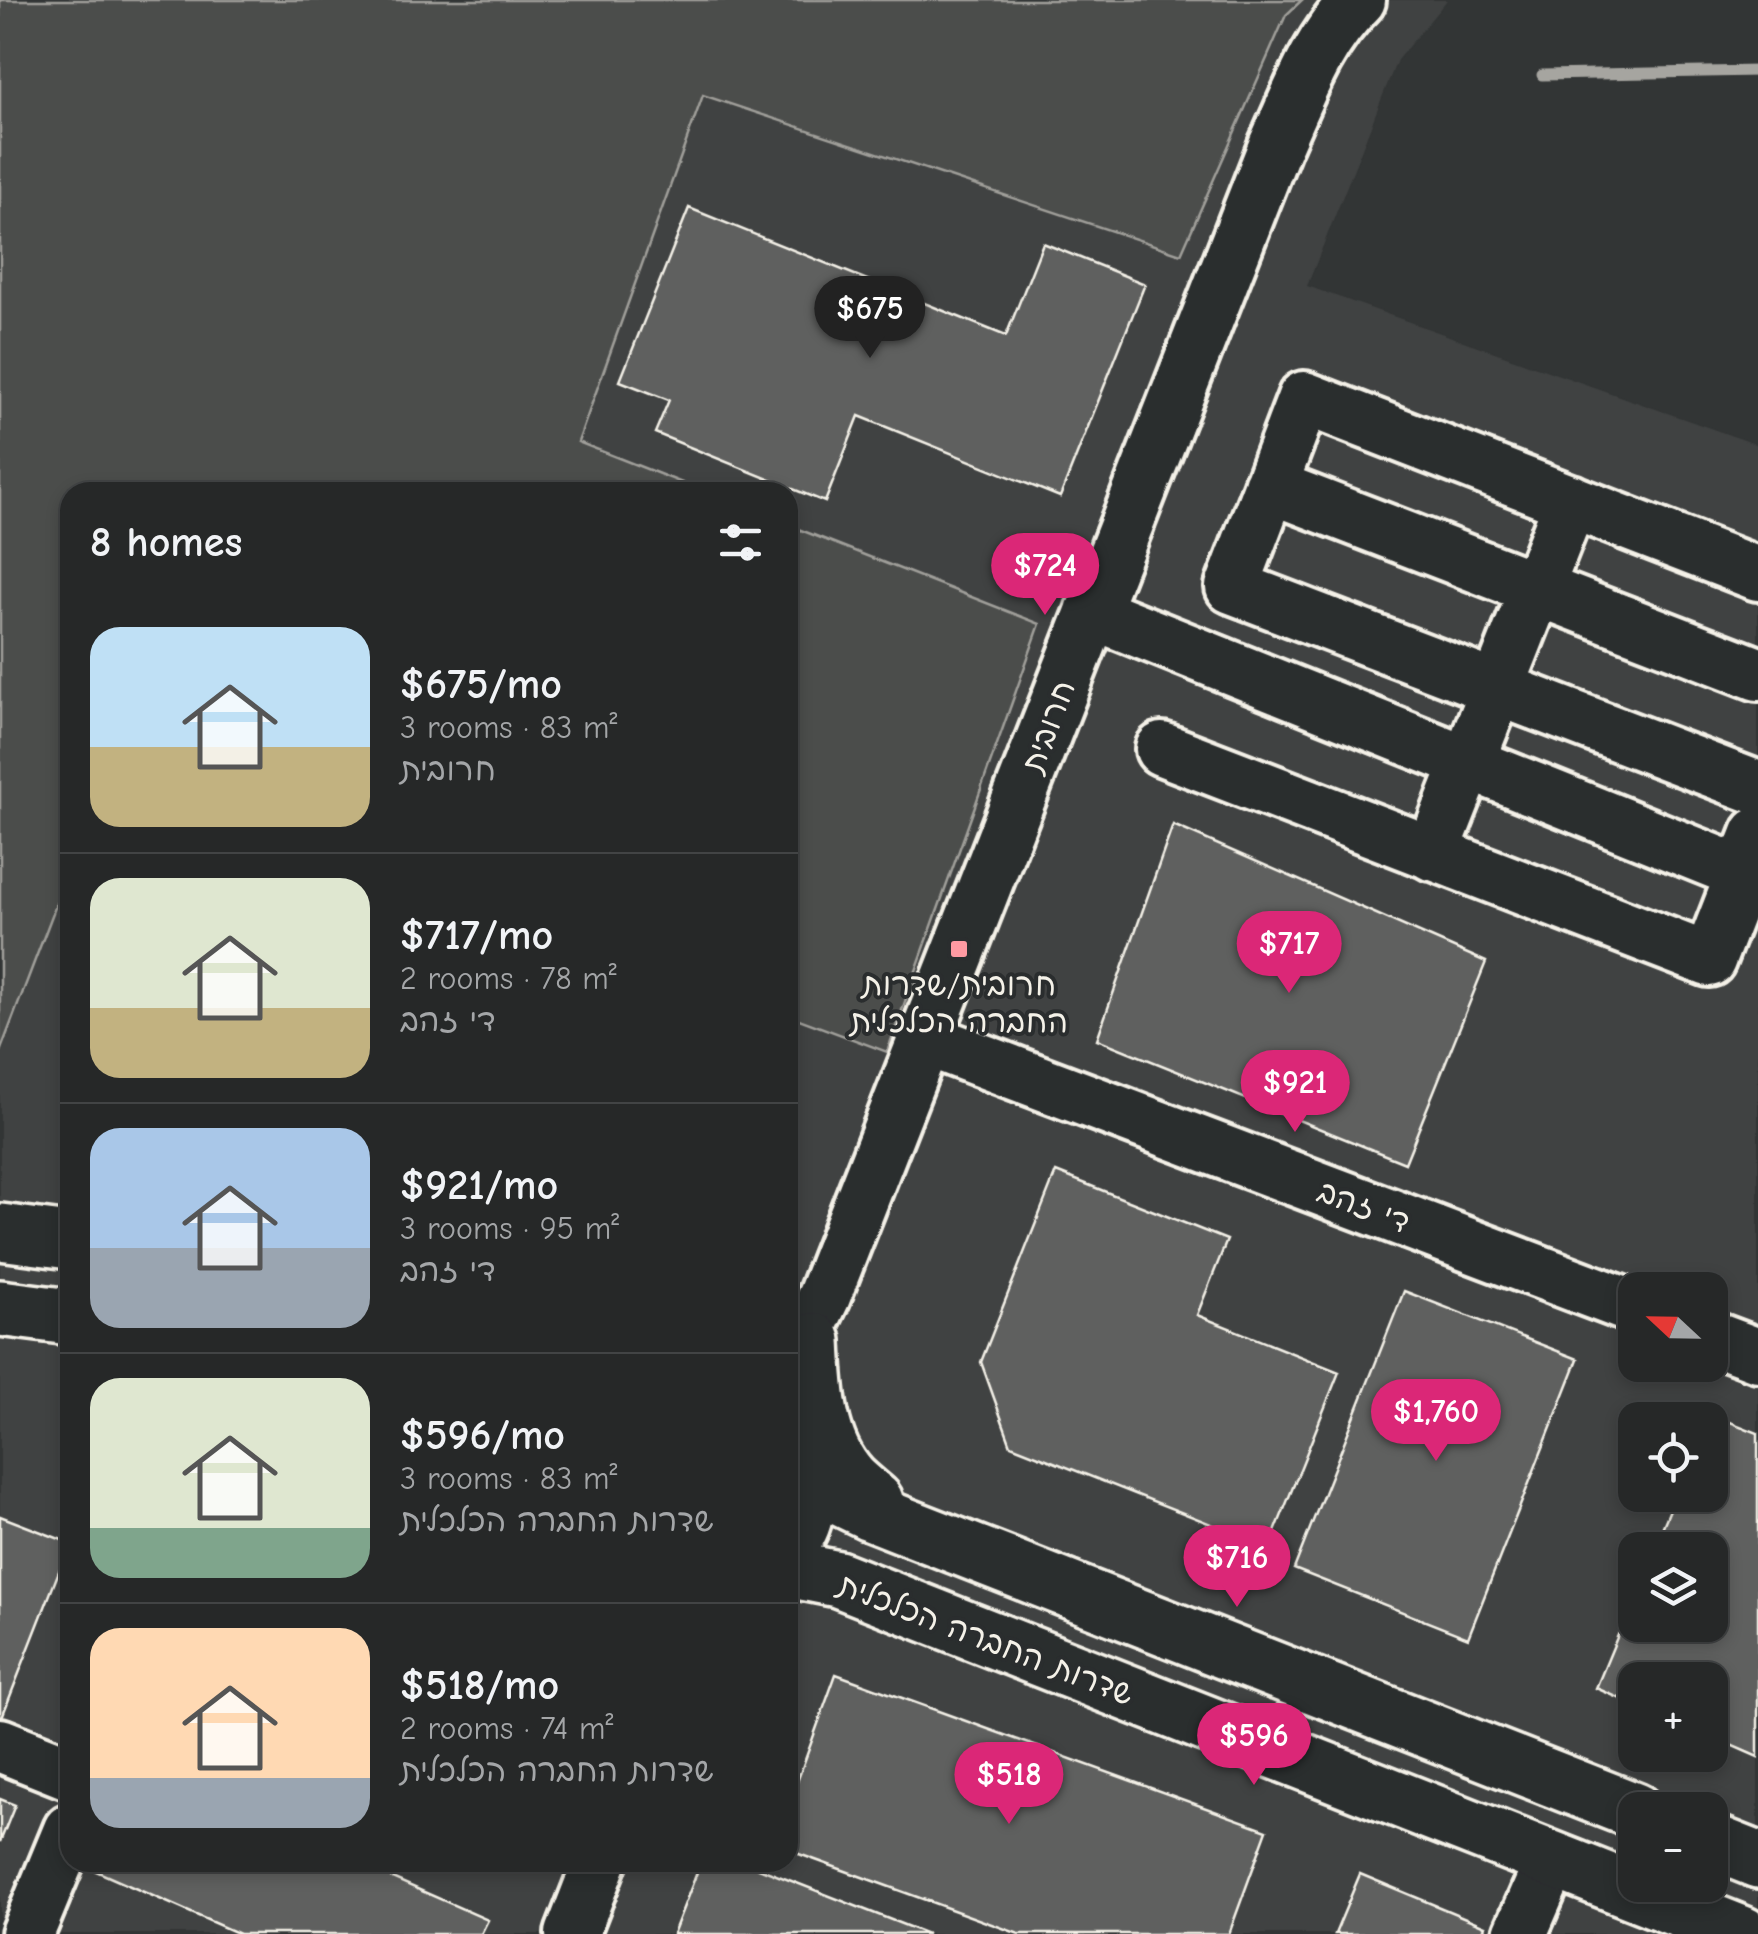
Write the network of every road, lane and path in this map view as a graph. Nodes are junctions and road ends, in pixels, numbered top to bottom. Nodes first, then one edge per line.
1 (1360, 0) edge
2 (1270, 486) junction
3 (1570, 502) junction
4 (1758, 574) edge
5 (1536, 589) junction
6 (1092, 612) junction
7 (1758, 674) edge
8 (1498, 688) junction
9 (1162, 749) dead end
10 (1468, 763) junction
11 (1758, 788) edge
12 (1432, 854) junction
13 (1750, 854) edge
14 (925, 1039) junction
15 (0, 1232) edge
16 (60, 1240) edge
17 (1618, 1302) edge
18 (0, 1308) edge
19 (60, 1316) edge
20 (808, 1336) edge
21 (1728, 1344) edge
22 (1758, 1355) edge
23 (798, 1420) edge
24 (798, 1464) edge
25 (798, 1470) edge
26 (919, 1531) junction
27 (798, 1534) edge
28 (798, 1570) edge
29 (0, 1746) edge
30 (60, 1769) edge
31 (1618, 1805) edge
32 (1728, 1848) edge
33 (60, 1854) edge
34 (1552, 1860) junction
35 (1758, 1860) edge
36 (596, 1872) edge
37 (27, 1934) edge
38 (572, 1934) edge
39 (1520, 1934) edge
40 (1742, 1934) edge

1 - 6 street, חרובית
2 - 3 street
2 - 5 street
2 - 8 street
3 - 4 street
3 - 5 street
5 - 7 street
5 - 8 street
6 - 10 street
6 - 14 street, חרובית
8 - 10 street
8 - 11 street
9 - 12 street
10 - 12 street
10 - 13 street
12 - 13 street
14 - 17 street, די זהב
14 - 20 street, חרובית
15 - 16 main road
18 - 19 main road
20 - 23 street, חרובית
20 - 26 main road
21 - 22 street
24 - 26 main road
25 - 27 main road
26 - 31 main road
28 - 34 main road, שדרות החברה הכלכלית
29 - 30 street
32 - 35 main road
33 - 37 street
34 - 39 street
34 - 40 main road, שדרות החברה הכלכלית
36 - 38 street

